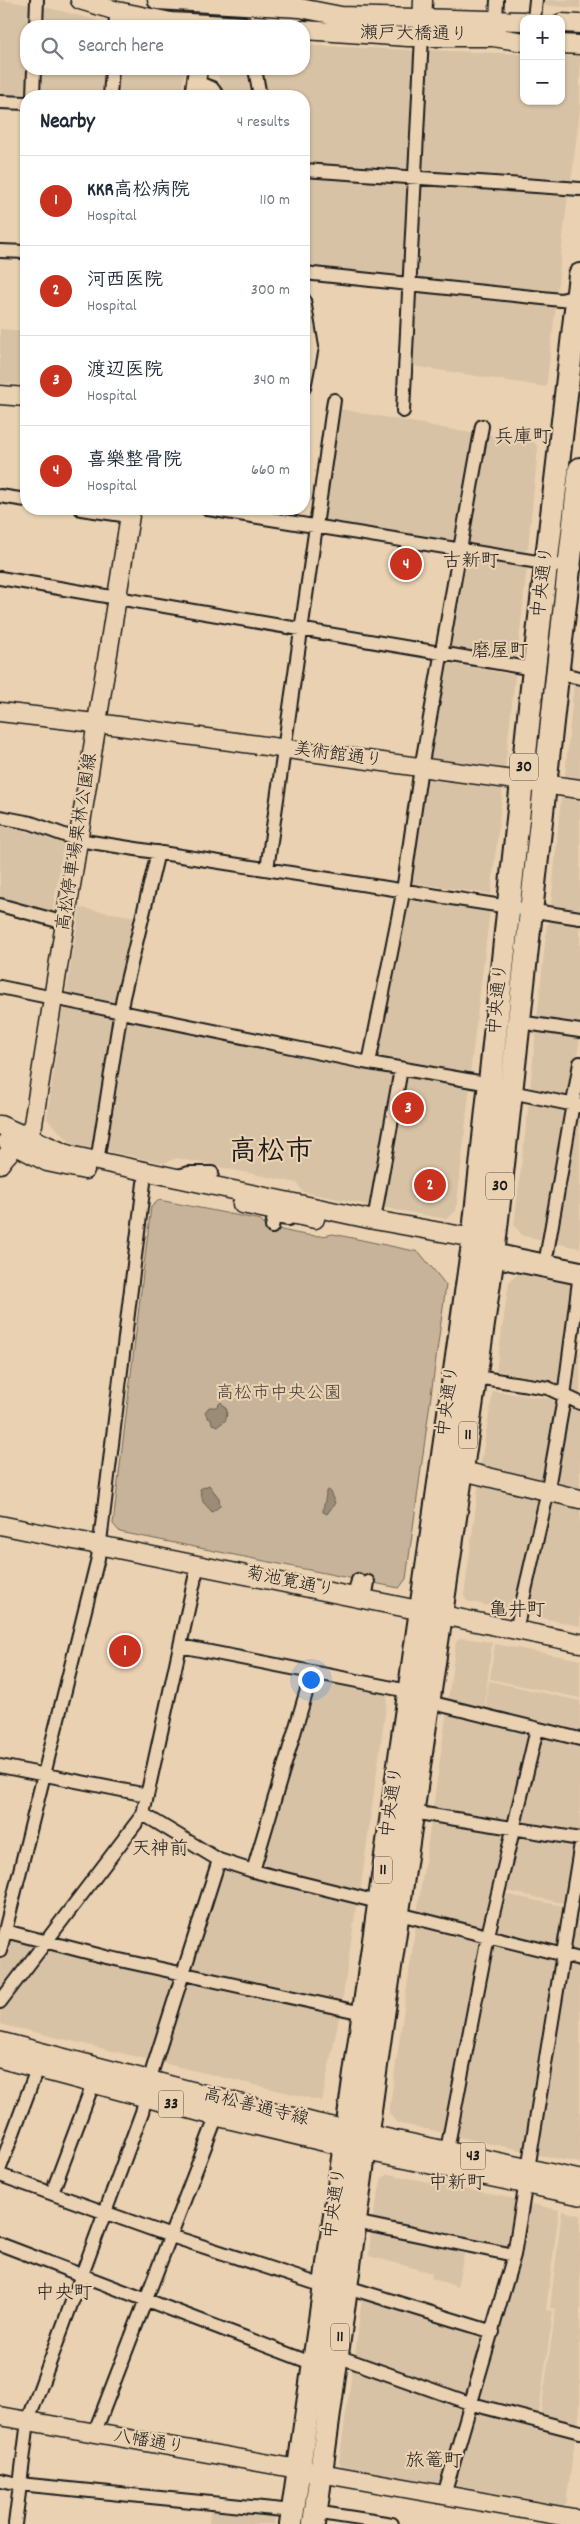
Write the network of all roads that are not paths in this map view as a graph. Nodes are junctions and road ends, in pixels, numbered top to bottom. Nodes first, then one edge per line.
1 (36, 0) edge
2 (80, 0) edge
3 (158, 0) edge
4 (423, 0) edge
5 (497, 0) edge
6 (536, 0) edge
7 (199, 1) edge
8 (300, 4) edge
9 (534, 15) edge
10 (116, 18) edge
11 (423, 18) junction
12 (36, 20) edge
13 (144, 20) edge
14 (201, 20) edge
15 (496, 20) junction
16 (520, 21) edge
17 (565, 23) edge
18 (580, 24) edge
19 (310, 30) edge
20 (422, 36) junction
21 (520, 41) edge
22 (565, 44) edge
23 (580, 45) edge
24 (34, 75) edge
25 (112, 75) edge
26 (256, 75) edge
27 (196, 82) edge
28 (34, 90) edge
29 (110, 90) edge
30 (214, 90) edge
31 (259, 90) edge
32 (0, 102) edge
33 (20, 103) edge
34 (310, 170) edge
35 (415, 177) junction
36 (580, 190) edge
37 (0, 251) edge
38 (20, 252) edge
39 (310, 274) edge
40 (410, 283) junction
41 (579, 289) edge
42 (310, 335) edge
43 (310, 357) edge
44 (0, 395) edge
45 (20, 397) edge
46 (334, 400) dead end
47 (403, 412) dead end
48 (482, 426) dead end
49 (580, 469) edge
50 (0, 496) edge
51 (20, 499) edge
52 (130, 515) edge
53 (246, 515) edge
54 (317, 526) junction
55 (460, 550) junction
56 (546, 564) junction
57 (574, 568) edge
58 (0, 578) edge
59 (116, 598) junction
60 (302, 630) junction
61 (441, 654) junction
62 (534, 669) junction
63 (557, 673) junction
64 (580, 678) edge
65 (0, 712) edge
66 (96, 724) junction
67 (284, 749) junction
68 (421, 767) junction
69 (533, 782) junction
70 (580, 789) edge
71 (0, 817) edge
72 (78, 840) junction
73 (158, 852) junction
74 (267, 869) junction
75 (403, 891) junction
76 (0, 905) edge
77 (508, 906) junction
78 (531, 909) junction
79 (580, 918) edge
80 (65, 923) junction
81 (0, 987) edge
82 (53, 998) junction
83 (121, 1010) junction
84 (519, 1022) junction
85 (580, 1031) edge
86 (370, 1063) junction
87 (580, 1063) edge
88 (401, 1069) junction
89 (490, 1084) junction
90 (511, 1092) junction
91 (576, 1106) edge
92 (0, 1125) edge
93 (14, 1140) edge
94 (97, 1162) junction
95 (0, 1164) edge
96 (212, 1173) dead end
97 (173, 1177) junction
98 (144, 1182) junction
99 (314, 1219) junction
100 (374, 1220) junction
101 (272, 1227) dead end
102 (483, 1247) junction
103 (547, 1253) junction
104 (580, 1260) edge
105 (580, 1273) edge
106 (576, 1348) edge
107 (476, 1377) junction
108 (564, 1394) junction
109 (580, 1403) edge
110 (463, 1471) junction
111 (547, 1492) junction
112 (580, 1499) edge
113 (0, 1525) edge
114 (100, 1545) junction
115 (198, 1564) junction
116 (363, 1581) dead end
117 (360, 1598) junction
118 (420, 1610) junction
119 (442, 1615) junction
120 (516, 1630) junction
121 (580, 1643) edge
122 (180, 1646) junction
123 (312, 1673) junction
124 (408, 1691) junction
125 (429, 1702) junction
126 (537, 1729) junction
127 (580, 1739) edge
128 (0, 1766) edge
129 (44, 1775) junction
130 (147, 1795) junction
131 (402, 1810) junction
132 (143, 1814) junction
133 (512, 1829) junction
134 (580, 1839) edge
135 (580, 1849) edge
136 (218, 1860) junction
137 (253, 1871) junction
138 (378, 1902) junction
139 (399, 1914) junction
140 (6, 1931) junction
141 (488, 1937) junction
142 (47, 1941) junction
143 (0, 1951) edge
144 (563, 1955) junction
145 (580, 1959) edge
146 (182, 1973) junction
147 (0, 2002) edge
148 (363, 2013) junction
149 (0, 2042) edge
150 (0, 2058) edge
151 (40, 2060) junction
152 (96, 2075) junction
153 (147, 2089) junction
154 (219, 2108) junction
155 (355, 2140) junction
156 (447, 2150) junction
157 (0, 2168) edge
158 (0, 2175) edge
159 (527, 2176) junction
160 (580, 2180) edge
161 (52, 2193) junction
162 (580, 2195) edge
163 (104, 2212) junction
164 (355, 2222) junction
165 (171, 2236) junction
166 (0, 2244) edge
167 (514, 2255) junction
168 (82, 2276) junction
169 (324, 2286) junction
170 (346, 2287) junction
171 (146, 2299) junction
172 (493, 2332) junction
173 (337, 2356) junction
174 (314, 2364) junction
175 (472, 2404) junction
176 (0, 2416) edge
177 (28, 2421) junction
178 (580, 2432) edge
179 (94, 2434) junction
180 (299, 2469) junction
181 (321, 2472) junction
182 (0, 2480) edge
183 (19, 2484) junction
184 (444, 2495) junction
185 (292, 2518) edge
186 (314, 2518) edge
187 (14, 2524) edge
188 (392, 2524) edge
189 (572, 2524) edge

1 - 12 street
2 - 10 street
3 - 7 street, 瀬戸大橋通り
4 - 11 street
5 - 15 street
6 - 9 street
7 - 8 street, 瀬戸大橋通り
7 - 14 street
8 - 11 street, 瀬戸大橋通り
10 - 13 street
11 - 15 street, 瀬戸大橋通り
11 - 20 street
15 - 16 street, 瀬戸大橋通り
17 - 18 street
19 - 20 street, 瀬戸大橋通り
20 - 21 street, 瀬戸大橋通り
20 - 35 street
22 - 23 street
24 - 28 street
25 - 29 street
26 - 31 street
27 - 30 street
32 - 33 street
34 - 35 street
35 - 36 street
35 - 40 street
37 - 38 street
39 - 40 street
40 - 41 street
40 - 47 street
41 - 56 highway, 中央通り / 30
42 - 43 street
44 - 45 street
46 - 54 street
48 - 55 street
49 - 57 highway, 中央通り / 30
50 - 51 street
52 - 59 street, 高松停車場栗林公園線
53 - 54 street
54 - 55 street
54 - 60 street
55 - 56 street
55 - 61 street
56 - 57 street
56 - 62 highway, 中央通り / 30
57 - 63 highway, 中央通り / 30
58 - 59 street
59 - 60 street
59 - 66 street, 高松停車場栗林公園線
60 - 61 street
60 - 67 street
61 - 62 street
61 - 68 street
62 - 69 highway, 中央通り / 30
63 - 64 street
63 - 69 highway, 中央通り / 30
65 - 66 street, 美術館通り
66 - 67 street, 美術館通り
66 - 72 street, 高松停車場栗林公園線
67 - 68 street, 美術館通り
67 - 74 street
68 - 69 street, 美術館通り
68 - 75 street
69 - 70 street, 美術館通り
69 - 77 highway, 中央通り / 30
69 - 78 highway, 中央通り / 30
71 - 72 street
72 - 73 street
72 - 80 street, 高松停車場栗林公園線
73 - 74 street
73 - 83 street
74 - 75 street
75 - 77 street
75 - 86 street
76 - 80 street
77 - 78 street
77 - 89 highway, 中央通り / 30
78 - 79 street
78 - 84 highway, 中央通り / 30
80 - 82 street, 高松停車場栗林公園線
81 - 82 street
82 - 83 street
82 - 93 street, 高松停車場栗林公園線
83 - 86 street
83 - 94 street
84 - 85 street
84 - 90 highway, 中央通り / 30
86 - 88 street
87 - 91 street
88 - 89 street
88 - 100 street
89 - 102 highway, 中央通り / 30
90 - 91 street
90 - 102 highway, 中央通り / 30
91 - 103 street
92 - 93 street
93 - 94 street
93 - 95 street, 高松停車場栗林公園線
93 - 98 street
94 - 97 street
96 - 97 street
97 - 100 street
98 - 99 street
98 - 114 street
99 - 101 street
99 - 102 street
100 - 102 street
102 - 103 highway
102 - 105 highway
102 - 107 highway, 中央通り / 11
102 - 118 highway, 中央通り / 11
103 - 104 highway
105 - 106 street
106 - 108 street
107 - 108 street
107 - 110 highway, 中央通り / 11
108 - 109 street
108 - 111 street
110 - 111 street
110 - 119 highway, 中央通り / 11
111 - 112 street
111 - 120 street
113 - 114 street, 菊池寛通り
114 - 115 street, 菊池寛通り
114 - 129 street
115 - 117 street, 菊池寛通り
115 - 122 street
116 - 117 street
117 - 118 street, 菊池寛通り
118 - 119 street, 菊池寛通り
118 - 124 highway, 中央通り / 11
119 - 120 street, 菊池寛通り
119 - 125 highway, 中央通り / 11
120 - 121 street, 菊池寛通り
122 - 123 street
122 - 130 street
123 - 124 street
123 - 137 street
124 - 131 highway, 中央通り / 11
125 - 126 street
125 - 131 highway, 中央通り / 11
126 - 127 street
126 - 133 street
128 - 129 street
129 - 130 street
129 - 140 street
130 - 132 street
131 - 133 street
131 - 138 highway, 中央通り / 11
131 - 139 highway, 中央通り / 11
132 - 136 street
132 - 142 street
133 - 134 street
133 - 141 street
135 - 144 street
136 - 137 street
136 - 146 street
137 - 138 street
138 - 148 highway, 中央通り / 11
139 - 141 street
139 - 155 highway, 中央通り / 11
140 - 142 street
140 - 143 street
141 - 144 street
141 - 156 street
142 - 146 street
142 - 147 street
144 - 145 street
144 - 159 street
146 - 148 street
146 - 153 street
148 - 155 highway, 中央通り / 11
149 - 151 main road, 高松善通寺線 / 33
150 - 151 main road, 高松善通寺線 / 33
151 - 152 main road, 高松善通寺線 / 33
151 - 157 street
152 - 153 main road, 高松善通寺線 / 33
152 - 161 street
153 - 154 main road, 高松善通寺線 / 33
153 - 163 street
154 - 155 main road, 高松善通寺線 / 33
154 - 165 street
155 - 156 main road, 43
155 - 159 main road, 43
155 - 164 highway, 中央通り / 11
155 - 169 highway, 中央通り / 11
156 - 159 main road, 43
158 - 161 street
159 - 160 main road, 43
159 - 162 main road, 43
159 - 167 street
161 - 163 street
163 - 165 street
163 - 168 street
164 - 167 street
164 - 170 highway, 中央通り / 11
165 - 169 street
165 - 171 street
166 - 168 street
167 - 172 street
168 - 171 street
168 - 177 street
169 - 174 highway, 中央通り / 11
170 - 172 street
170 - 173 highway, 中央通り / 11
171 - 174 street
171 - 179 street
172 - 175 street
173 - 175 street
173 - 181 highway, 中央通り / 11
174 - 180 highway, 中央通り / 11
175 - 178 street
175 - 184 street
176 - 177 street, 八幡通り
177 - 179 street, 八幡通り
177 - 183 street
179 - 180 street, 八幡通り
180 - 181 street, 八幡通り
180 - 185 highway, 中央通り / 11
181 - 184 street, 八幡通り
181 - 186 highway, 中央通り / 11
182 - 183 street
183 - 185 street
183 - 187 street
184 - 189 street, 八幡通り
186 - 188 street

